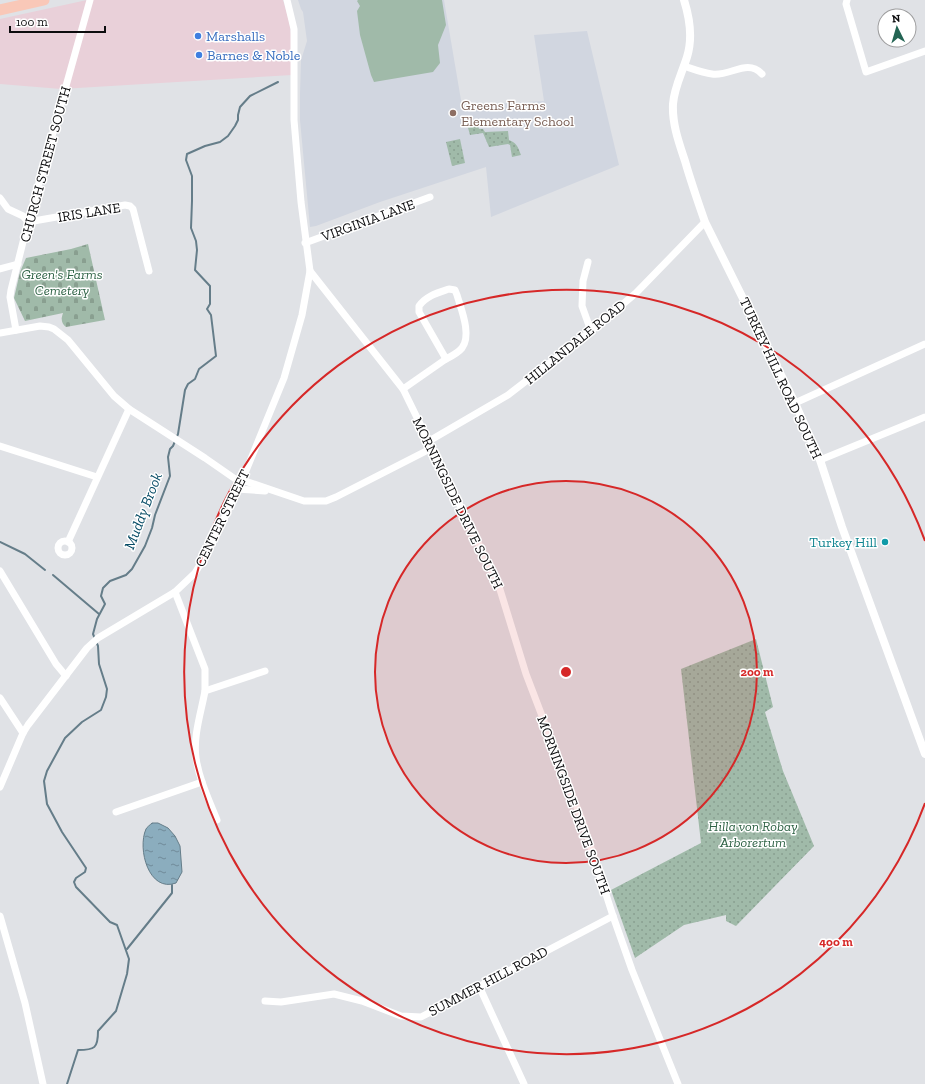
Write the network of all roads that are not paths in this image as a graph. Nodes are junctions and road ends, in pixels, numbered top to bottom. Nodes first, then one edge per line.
1 (44, 0) edge
2 (90, 0) edge
3 (287, 0) edge
4 (684, 0) edge
5 (846, 0) edge
6 (0, 10) edge
7 (925, 51) edge
8 (684, 66) junction
9 (762, 74) dead end
10 (430, 197) dead end
11 (0, 198) edge
12 (28, 222) junction
13 (705, 222) junction
14 (305, 243) junction
15 (588, 262) dead end
16 (18, 264) junction
17 (0, 269) edge
18 (310, 271) junction
19 (149, 272) dead end
20 (16, 330) junction
21 (591, 331) junction
22 (0, 333) edge
23 (925, 344) edge
24 (446, 359) junction
25 (402, 389) junction
26 (795, 403) junction
27 (129, 409) junction
28 (925, 416) edge
29 (429, 441) junction
30 (0, 446) edge
31 (432, 448) junction
32 (820, 460) junction
33 (97, 477) junction
34 (240, 484) junction
35 (273, 492) junction
36 (68, 542) dead end
37 (0, 571) edge
38 (175, 592) junction
39 (265, 671) dead end
40 (66, 676) junction
41 (205, 691) junction
42 (0, 698) edge
43 (23, 733) junction
44 (923, 744) edge
45 (925, 754) edge
46 (202, 782) junction
47 (0, 787) edge
48 (116, 812) dead end
49 (217, 820) dead end
50 (0, 916) edge
51 (613, 916) junction
52 (2, 931) edge
53 (479, 986) junction
54 (265, 1001) dead end
55 (43, 1084) edge
56 (524, 1084) edge
57 (678, 1084) edge

1 - 6 main road
2 - 12 street, CHURCH STREET SOUTH
3 - 14 street, MORNINGSIDE DRIVE SOUTH
4 - 8 street, TURKEY HILL ROAD SOUTH
5 - 7 street
8 - 9 street
8 - 13 street, TURKEY HILL ROAD SOUTH
10 - 14 street, VIRGINIA LANE
11 - 12 street
12 - 16 street, CHURCH STREET SOUTH
12 - 19 street, IRIS LANE
13 - 21 street, HILLANDALE ROAD
13 - 26 street, TURKEY HILL ROAD SOUTH
14 - 18 street, MORNINGSIDE DRIVE SOUTH
15 - 21 street
16 - 17 street
16 - 20 street, CHURCH STREET SOUTH
18 - 25 street, MORNINGSIDE DRIVE SOUTH
18 - 34 street, CENTER STREET
20 - 22 street
20 - 27 street
21 - 29 street, HILLANDALE ROAD
23 - 26 street
24 - 24 street
24 - 25 street
25 - 29 street, MORNINGSIDE DRIVE SOUTH
26 - 32 street, TURKEY HILL ROAD SOUTH
27 - 33 street
27 - 34 street
28 - 32 street
29 - 31 street, MORNINGSIDE DRIVE SOUTH
30 - 33 street
31 - 35 street
31 - 51 street, MORNINGSIDE DRIVE SOUTH
32 - 44 street, TURKEY HILL ROAD SOUTH
33 - 36 street
34 - 35 street
34 - 35 street
34 - 38 street, CENTER STREET
37 - 40 street
38 - 40 street, CENTER STREET
38 - 41 street
39 - 41 street
40 - 43 street, CENTER STREET
41 - 46 street
42 - 43 street
43 - 47 street, CENTER STREET
44 - 45 street, TURKEY HILL ROAD SOUTH
46 - 48 street
46 - 49 street
50 - 52 street
51 - 53 street, SUMMER HILL ROAD
51 - 57 street, MORNINGSIDE DRIVE SOUTH
52 - 55 street
53 - 54 street, SUMMER HILL ROAD
53 - 56 street

